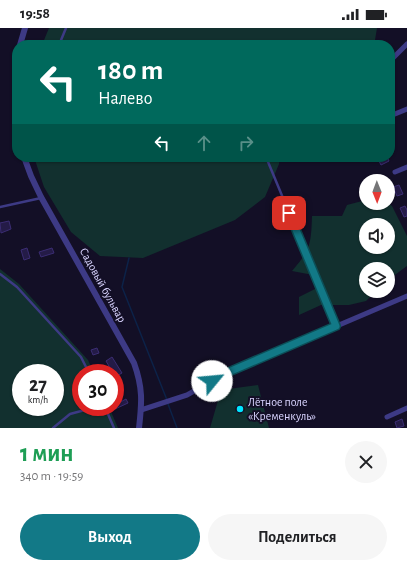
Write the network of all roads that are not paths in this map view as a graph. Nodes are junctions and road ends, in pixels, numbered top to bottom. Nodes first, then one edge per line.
1 (25, 28) edge
2 (66, 28) edge
3 (21, 40) edge
4 (61, 40) edge
5 (407, 44) edge
6 (395, 56) edge
7 (407, 109) edge
8 (395, 114) edge
9 (26, 162) edge
10 (268, 162) edge
11 (407, 166) edge
12 (395, 172) dead end
13 (41, 197) junction
14 (0, 207) edge
15 (0, 274) edge
16 (407, 296) edge
17 (336, 326) junction
18 (85, 364) edge
19 (407, 408) edge
20 (141, 410) junction
21 (72, 413) edge
22 (109, 416) edge
23 (387, 417) dead end
24 (53, 428) edge
25 (114, 428) edge
26 (139, 428) edge

1 - 3 street
2 - 4 lane
5 - 6 street
7 - 8 street
9 - 13 street, Садовый бульвар
10 - 17 lane
11 - 12 street
13 - 14 lane
13 - 20 street, Садовый бульвар
15 - 18 lane
16 - 17 street
17 - 20 street
19 - 23 street
20 - 26 street, Садовый бульвар
21 - 24 lane
22 - 25 lane

